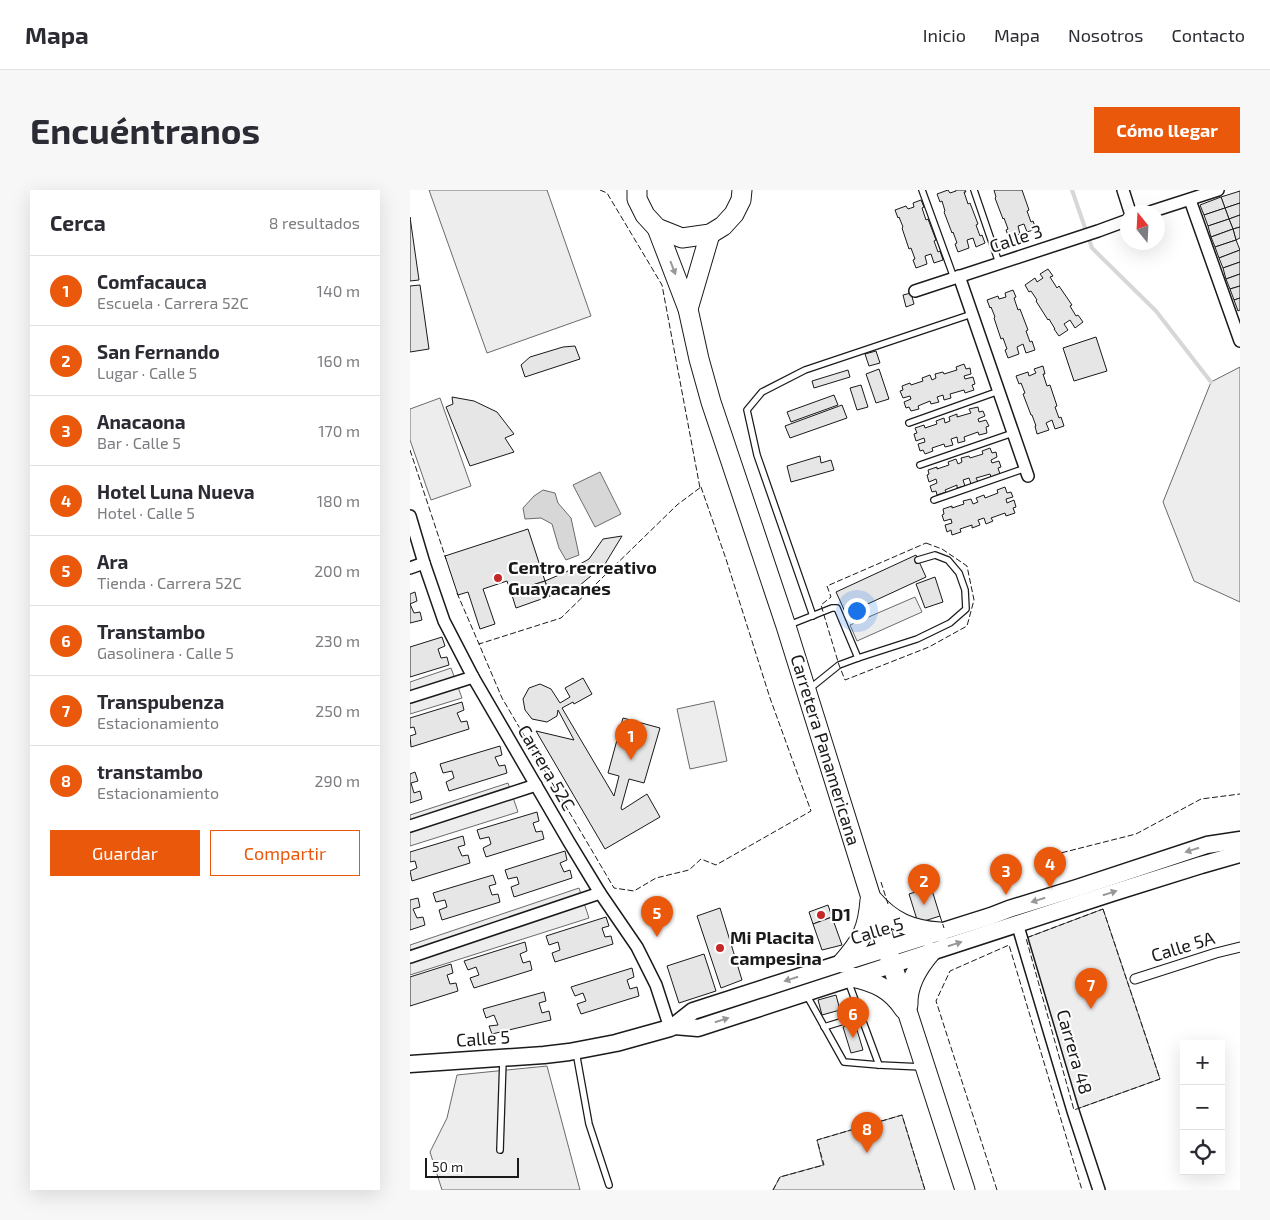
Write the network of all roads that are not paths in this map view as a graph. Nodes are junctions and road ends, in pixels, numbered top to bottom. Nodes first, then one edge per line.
1 (637, 190) edge
2 (742, 190) edge
3 (922, 190) edge
4 (974, 190) edge
5 (1123, 190) edge
6 (1218, 190) edge
7 (1190, 200) junction
8 (1128, 205) edge
9 (1165, 208) edge
10 (1120, 223) edge
11 (657, 228) junction
12 (710, 234) junction
13 (999, 263) junction
14 (957, 277) junction
15 (915, 291) dead end
16 (688, 309) junction
17 (972, 314) junction
18 (1240, 341) edge
19 (999, 391) junction
20 (909, 423) dead end
21 (1014, 433) junction
22 (920, 465) dead end
23 (1027, 472) joint
24 (934, 500) dead end
25 (410, 516) edge
26 (918, 560) dead end
27 (424, 563) junction
28 (410, 568) edge
29 (813, 616) junction
30 (786, 626) junction
31 (858, 658) junction
32 (474, 677) junction
33 (806, 691) junction
34 (410, 697) edge
35 (536, 785) junction
36 (410, 826) edge
37 (1240, 840) edge
38 (1240, 854) edge
39 (600, 893) junction
40 (871, 897) junction
41 (1017, 923) junction
42 (940, 932) junction
43 (1240, 948) edge
44 (931, 952) junction
45 (890, 956) junction
46 (410, 957) edge
47 (847, 973) junction
48 (1135, 979) dead end
49 (805, 992) junction
50 (860, 1016) junction
51 (909, 1016) junction
52 (824, 1027) junction
53 (672, 1028) junction
54 (576, 1051) junction
55 (504, 1058) junction
56 (410, 1064) edge
57 (879, 1066) junction
58 (925, 1067) junction
59 (500, 1150) dead end
60 (609, 1185) dead end
61 (965, 1190) edge
62 (1099, 1190) edge

1 - 11 highway
2 - 12 highway
3 - 14 lane
4 - 13 lane
5 - 8 street
6 - 7 street
7 - 9 street
7 - 18 street
10 - 13 street, Calle 3
11 - 12 highway
11 -> 16 highway, Carretera Panamericana
12 - 16 highway, Carretera Panamericana
13 - 14 street, Calle 3
14 - 15 street, Calle 3
14 - 17 street
16 - 30 highway, Carretera Panamericana
17 - 19 street
17 - 29 lane
19 - 20 lane
19 - 21 street
21 - 22 lane
21 - 23 street
23 - 24 lane
25 - 27 street, Carrera 52C
26 - 31 lane
27 - 28 street
27 - 32 street, Carrera 52C
29 - 30 lane
29 - 31 lane
30 - 33 highway, Carretera Panamericana
31 - 33 lane
32 - 34 street
32 - 35 street, Carrera 52C
33 - 40 highway, Carretera Panamericana
35 - 36 street
35 - 39 street, Carrera 52C
37 -> 42 main road, Calle 5
41 -> 38 main road, Calle 5
39 - 46 street
39 - 53 street, Carrera 52C
40 - 42 highway
40 - 45 highway, Carretera Panamericana
40 - 47 highway
44 -> 41 main road, Calle 5
41 - 62 street, Carrera 48
42 - 45 main road, Calle 5
43 - 48 street, Calle 5A
44 - 45 main road, Calle 5
44 - 51 highway
45 - 47 main road, Calle 5
45 - 51 highway, Carretera Panamericana
47 - 49 main road, Calle 5
47 - 50 lane
47 - 51 highway
47 -> 53 main road, Calle 5
49 - 52 lane
53 -> 49 main road, Calle 5
50 - 52 lane
50 - 57 lane
51 - 58 highway, Carretera Panamericana
52 - 57 lane
53 - 54 main road, Calle 5
54 - 55 main road, Calle 5
54 - 60 lane
55 - 56 main road, Calle 5
55 - 59 lane
57 - 58 lane
58 - 61 highway, Carretera Panamericana

